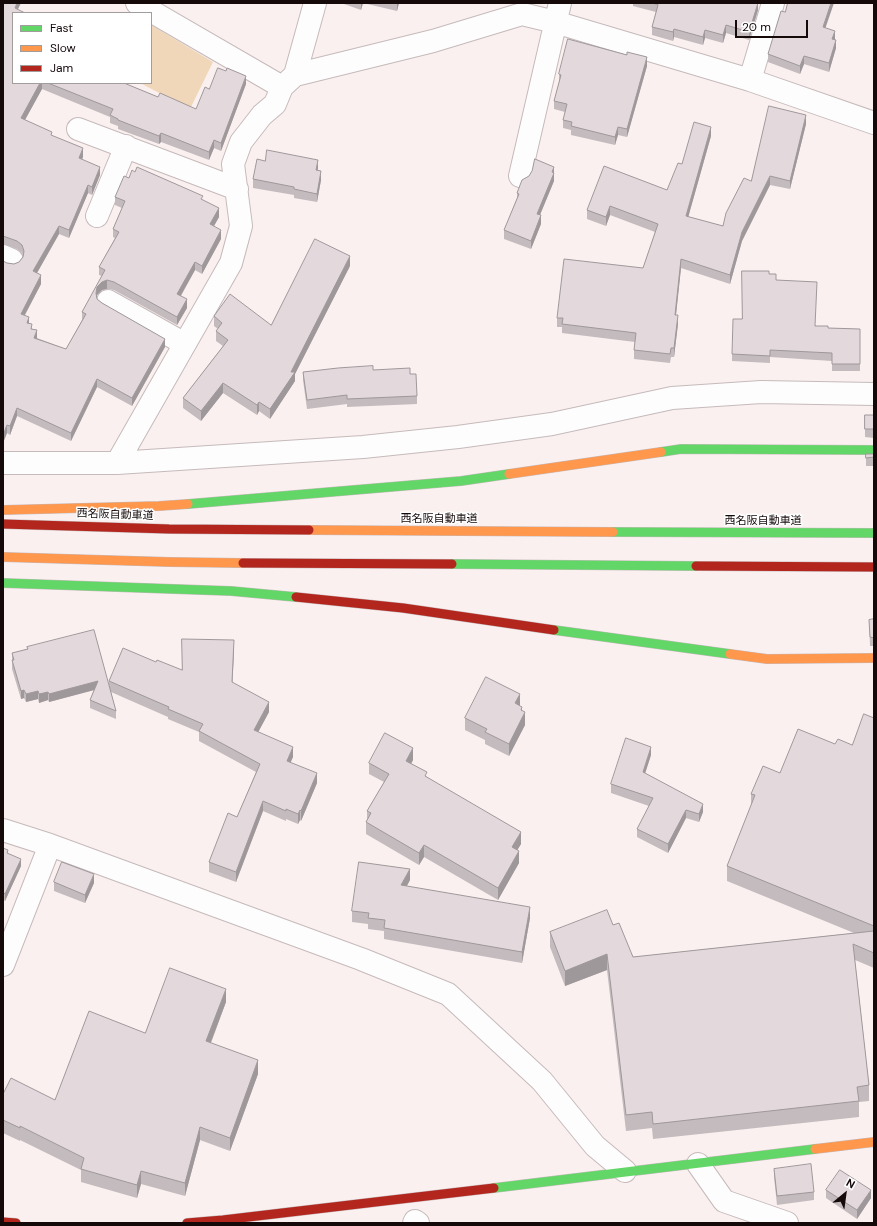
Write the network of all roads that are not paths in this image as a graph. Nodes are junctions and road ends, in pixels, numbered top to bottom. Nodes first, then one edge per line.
1 (137, 3) edge
2 (315, 3) edge
3 (773, 3) edge
4 (558, 13) edge
5 (750, 80) junction
6 (289, 81) junction
7 (874, 123) edge
8 (78, 129) dead end
9 (126, 146) junction
10 (520, 176) dead end
11 (237, 189) junction
12 (97, 216) dead end
13 (108, 301) dead end
14 (185, 344) junction
15 (874, 394) edge
16 (874, 450) edge
17 (3, 463) edge
18 (117, 464) junction
19 (3, 510) edge
20 (3, 524) edge
21 (874, 533) edge
22 (3, 557) edge
23 (874, 567) edge
24 (3, 583) edge
25 (874, 658) edge
26 (3, 830) edge
27 (50, 846) junction
28 (3, 965) edge
29 (874, 1142) edge
30 (698, 1164) junction
31 (625, 1171) junction
32 (304, 1217) edge
33 (3, 1222) edge
34 (16, 1223) edge
35 (187, 1223) edge
36 (414, 1223) edge
37 (418, 1223) edge
38 (787, 1223) edge

1 - 6 street
2 - 6 street
3 - 5 street
4 - 5 street
4 - 6 street
4 - 10 street
5 - 7 street
6 - 11 street
8 - 9 street
9 - 11 street
9 - 12 street
11 - 14 street
13 - 14 street
14 - 18 street
15 - 18 street
16 - 19 main road
17 - 18 street
20 - 21 main road, 西名阪自動車道
22 - 23 main road
24 - 25 main road
26 - 27 street
27 - 28 street
27 - 31 street
29 - 30 main road
30 - 31 main road
30 - 38 street
31 - 32 main road
32 - 35 main road
33 - 34 main road
36 - 37 street

